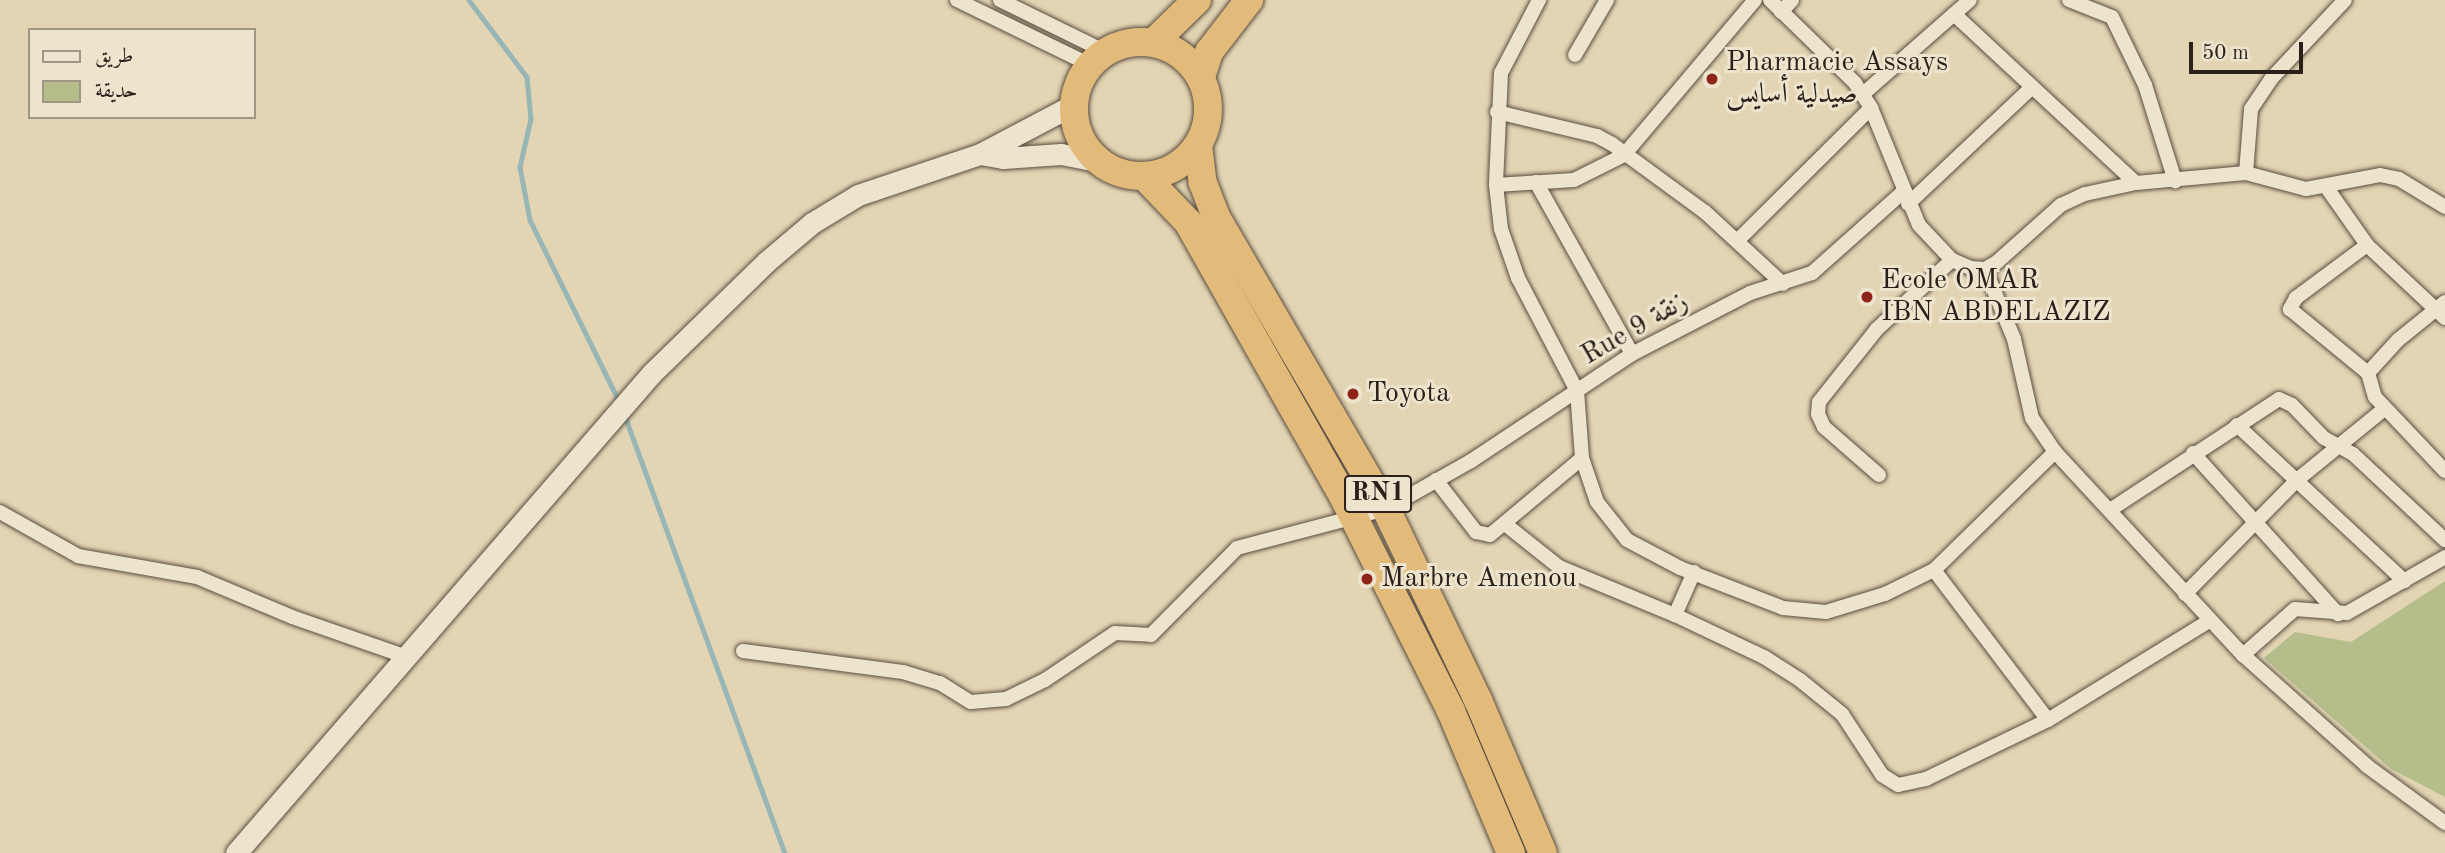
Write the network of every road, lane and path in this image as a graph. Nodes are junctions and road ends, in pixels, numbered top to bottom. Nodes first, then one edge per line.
1 (957, 0) edge
2 (1000, 0) edge
3 (1197, 0) edge
4 (1249, 0) edge
5 (1539, 0) edge
6 (1607, 0) edge
7 (1755, 0) edge
8 (1770, 0) edge
9 (1792, 0) edge
10 (1970, 0) edge
11 (2069, 0) edge
12 (2345, 0) edge
13 (1781, 12) junction
14 (1954, 14) junction
15 (1154, 42) junction
16 (1575, 55) dead end
17 (1097, 58) junction
18 (1201, 77) junction
19 (2031, 88) junction
20 (1863, 94) junction
21 (1073, 105) junction
22 (1871, 108) junction
23 (1497, 112) junction
24 (1198, 145) junction
25 (980, 154) junction
26 (1624, 155) junction
27 (1098, 161) junction
28 (2246, 173) junction
29 (1144, 176) junction
30 (2175, 181) junction
31 (1536, 182) junction
32 (2136, 183) junction
33 (1496, 185) junction
34 (2327, 188) junction
35 (1905, 198) junction
36 (2445, 208) edge
37 (1738, 240) junction
38 (2367, 245) junction
39 (1952, 260) junction
40 (1985, 269) junction
41 (1783, 284) junction
42 (2442, 310) edge
43 (1632, 355) junction
44 (2368, 373) junction
45 (1577, 391) junction
46 (2384, 409) junction
47 (2237, 425) junction
48 (2338, 446) junction
49 (2055, 452) junction
50 (2193, 453) junction
51 (1582, 458) junction
52 (2445, 471) edge
53 (1879, 475) dead end
54 (1436, 480) junction
55 (2297, 480) junction
56 (1386, 509) junction
57 (2110, 510) junction
58 (0, 512) edge
59 (1356, 519) junction
60 (2255, 522) junction
61 (1505, 524) junction
62 (2445, 540) edge
63 (2445, 557) edge
64 (1934, 570) junction
65 (1694, 572) junction
66 (2404, 581) junction
67 (2185, 594) junction
68 (2337, 614) junction
69 (1675, 615) junction
70 (2209, 621) junction
71 (743, 651) dead end
72 (2243, 654) junction
73 (404, 656) junction
74 (2048, 720) junction
75 (2445, 823) edge
76 (236, 853) edge
77 (1511, 853) edge
78 (1543, 853) edge

1 - 17 street
2 - 17 street
3 - 15 highway
4 - 18 highway
5 - 23 street
6 - 16 street
7 - 26 street
8 - 13 street
9 - 13 street
10 - 14 street
11 - 30 street
12 - 28 street
13 - 20 street
14 - 19 street
14 - 20 street
15 - 17 highway
15 - 18 highway
17 - 21 highway
18 - 24 highway, RN1
19 - 32 street
19 - 35 street, Rue 9 زنقة
20 - 22 street
21 - 25 street
21 - 27 highway
22 - 35 street
22 - 37 street
23 - 26 street
23 - 33 street
24 - 29 highway
24 - 56 highway, RN1
25 - 27 street
25 - 73 street
26 - 31 street
26 - 37 street
27 - 29 highway
28 - 30 street
28 - 34 street
29 - 59 highway, RN1
30 - 32 street
31 - 33 street
31 - 43 street
32 - 40 street
33 - 45 street
34 - 36 street
34 - 38 street
35 - 39 street
35 - 41 street, Rue 9 زنقة
37 - 41 street
38 - 42 street
38 - 44 street
39 - 40 street
39 - 53 street
40 - 49 street
41 - 43 street, Rue 9 زنقة
42 - 44 street
43 - 45 street, Rue 9 زنقة
44 - 46 street
45 - 51 street
45 - 54 street, Rue 9 زنقة
46 - 48 street
46 - 52 street
47 - 48 street
47 - 50 street
47 - 55 street
48 - 55 street
48 - 62 street
49 - 57 street
49 - 64 street
50 - 57 street
50 - 60 street
51 - 61 street
51 - 65 street
54 - 56 street, Rue 9 زنقة
54 - 61 street
55 - 60 street
55 - 66 street
56 - 59 street, Rue 9 زنقة
56 - 78 highway, RN1
57 - 67 street
58 - 73 street
59 - 71 street, Rue 9 زنقة
59 - 77 highway, RN1
60 - 67 street
60 - 68 street
61 - 69 street
63 - 66 street
64 - 65 street
64 - 74 street
65 - 69 street
66 - 68 street
67 - 70 street
68 - 72 street
69 - 74 street
70 - 72 street
70 - 74 street
72 - 75 street
73 - 76 street

